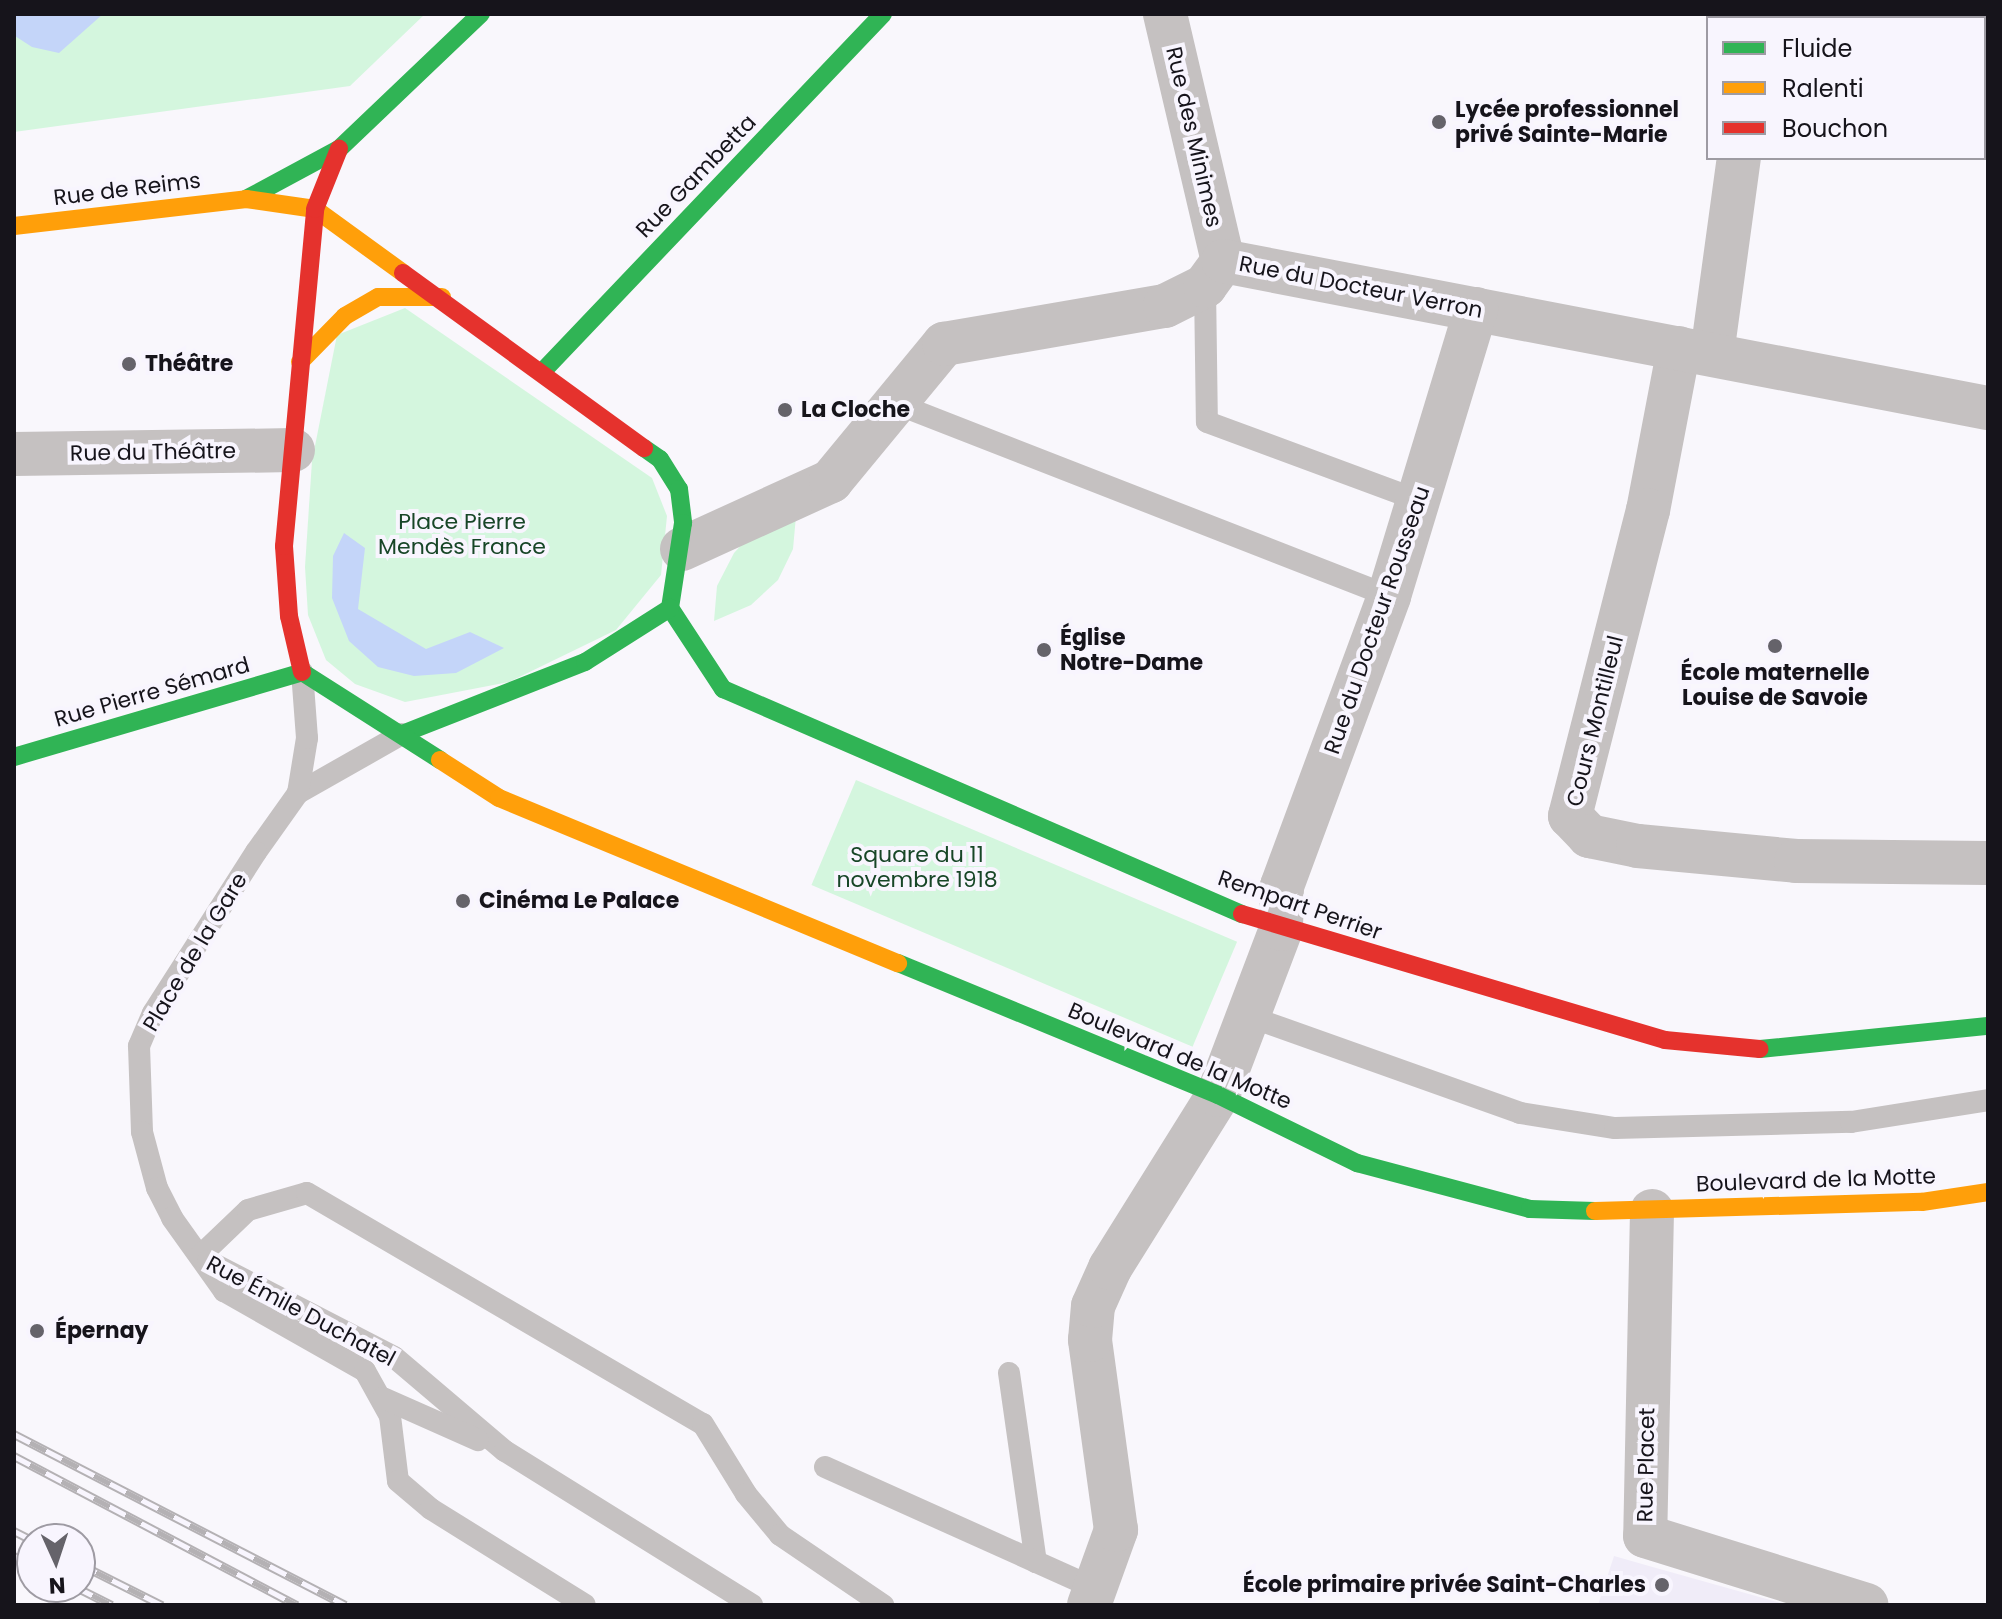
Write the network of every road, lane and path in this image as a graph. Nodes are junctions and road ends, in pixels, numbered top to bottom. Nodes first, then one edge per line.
1 (481, 14) edge
2 (883, 14) edge
3 (1165, 14) edge
4 (339, 149) junction
5 (1739, 160) edge
6 (246, 199) junction
7 (315, 209) junction
8 (14, 226) edge
9 (1214, 274) junction
10 (442, 297) junction
11 (1476, 309) junction
12 (1695, 351) junction
13 (300, 362) junction
14 (543, 371) junction
15 (897, 404) junction
16 (1988, 408) edge
17 (293, 450) junction
18 (14, 454) edge
19 (1420, 501) junction
20 (682, 549) junction
21 (1389, 596) junction
22 (670, 608) junction
23 (302, 672) junction
24 (402, 734) junction
25 (14, 757) edge
26 (298, 793) junction
27 (1988, 863) edge
28 (1281, 929) junction
29 (1248, 1016) junction
30 (1988, 1026) edge
31 (1218, 1095) junction
32 (1988, 1100) edge
33 (1988, 1192) edge
34 (1652, 1211) junction
35 (200, 1256) junction
36 (1009, 1373) dead end
37 (383, 1398) junction
38 (505, 1451) junction
39 (825, 1467) dead end
40 (1036, 1562) junction
41 (1093, 1597) edge
42 (585, 1605) edge
43 (752, 1605) edge
44 (883, 1605) edge
45 (1866, 1605) edge

1 - 4 main road
2 - 14 main road, Rue Gambetta
3 - 9 street, Rue des Minimes
4 - 6 main road
4 - 7 main road
5 - 12 street
6 - 7 main road
6 - 8 main road, Rue de Reims
7 - 10 main road
7 - 13 main road
9 - 11 street, Rue du Docteur Verron
9 - 15 street
9 - 19 lane
10 - 13 main road
10 - 14 main road
11 - 12 street, Rue du Docteur Verron
11 - 19 street, Rue du Docteur Rousseau
12 - 16 street, Rue du Docteur Verron
12 - 27 street, Cours Montilleul
13 - 17 main road
14 - 20 main road
15 - 20 street
15 - 21 lane
17 - 18 street, Rue du Théâtre
17 - 23 main road
19 - 21 street, Rue du Docteur Rousseau
20 - 22 main road
21 - 28 street, Rue du Docteur Rousseau
22 - 24 main road
22 - 28 main road, Rempart Perrier
23 - 24 main road
23 - 25 main road, Rue Pierre Sémard
23 - 26 lane, Place de la Gare
24 - 26 lane, Place de la Gare
24 - 31 main road, Boulevard de la Motte
26 - 35 lane, Place de la Gare
28 - 29 street, Rue du Docteur Rousseau
28 - 30 main road, Rempart Perrier
29 - 31 street, Rue du Docteur Rousseau
29 - 32 lane
31 - 34 main road, Boulevard de la Motte
31 - 41 street, Rue du Docteur Rousseau
33 - 34 main road, Boulevard de la Motte
34 - 45 street, Rue Placet
35 - 37 lane, Rue Émile Duchatel
35 - 38 lane, Rue Émile Duchatel
35 - 44 lane
36 - 40 lane
37 - 38 lane, Rue Émile Duchatel
37 - 42 lane, Rue Émile Duchatel
38 - 43 lane, Rue Émile Duchatel
39 - 40 lane
40 - 41 lane

